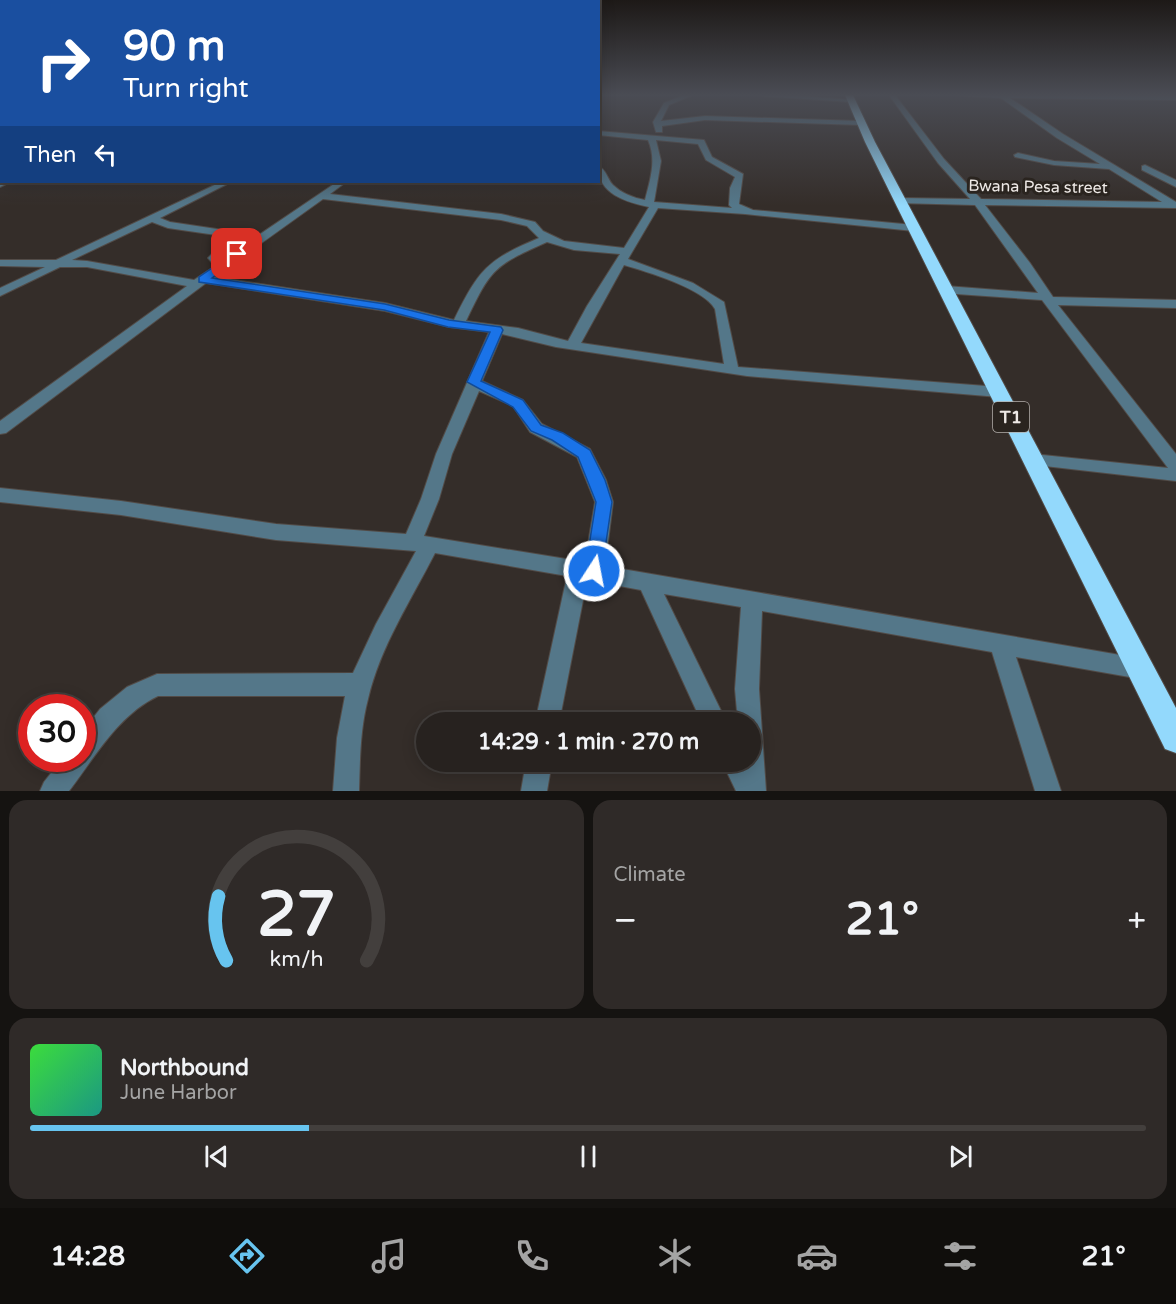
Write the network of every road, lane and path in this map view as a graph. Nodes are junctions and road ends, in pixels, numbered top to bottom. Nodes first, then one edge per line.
1 (656, 132) edge
2 (865, 132) edge
3 (919, 132) edge
4 (1054, 132) edge
5 (600, 133) edge
6 (655, 137) junction
7 (1018, 155) dead end
8 (1111, 167) junction
9 (1145, 168) dead end
10 (600, 171) edge
11 (225, 183) edge
12 (340, 183) edge
13 (1176, 184) edge
14 (319, 196) junction
15 (900, 201) junction
16 (978, 202) junction
17 (652, 204) junction
18 (1173, 206) edge
19 (745, 211) junction
20 (150, 217) junction
21 (914, 228) junction
22 (545, 239) junction
23 (624, 256) junction
24 (0, 263) edge
25 (60, 264) junction
26 (221, 266) junction
27 (200, 282) junction
28 (946, 290) junction
29 (0, 292) edge
30 (1048, 299) junction
31 (1176, 304) edge
32 (458, 324) junction
33 (497, 330) junction
34 (573, 345) junction
35 (732, 370) junction
36 (474, 382) junction
37 (999, 392) junction
38 (0, 429) edge
39 (1033, 460) junction
40 (1176, 466) edge
41 (1176, 475) edge
42 (0, 495) edge
43 (421, 543) junction
44 (587, 569) junction
45 (646, 580) junction
46 (752, 599) junction
47 (1000, 643) junction
48 (1141, 668) junction
49 (360, 685) junction
50 (550, 712) edge
51 (710, 712) edge
52 (749, 712) edge
53 (96, 735) edge
54 (1176, 738) edge
55 (68, 772) edge
56 (537, 772) edge
57 (741, 772) edge
58 (751, 772) edge
59 (53, 791) edge
60 (346, 791) edge
61 (534, 791) edge
62 (752, 791) edge
63 (1048, 791) edge

1 - 6 street
2 - 15 highway, T1
3 - 16 street
4 - 8 street
5 - 6 street
6 - 17 street
6 - 19 street
7 - 8 street
8 - 18 street
9 - 13 street
10 - 17 street
11 - 20 street
12 - 14 street
14 - 22 street
14 - 26 street
15 - 16 street, Bwana Pesa street
15 - 21 highway, T1
16 - 18 street, Bwana Pesa street
16 - 30 street
17 - 19 street
17 - 23 street
19 - 21 street
20 - 25 street
20 - 26 street
21 - 28 highway, T1
22 - 23 street
22 - 32 street
23 - 34 street
23 - 35 street
24 - 25 street
25 - 27 street
25 - 29 street
26 - 27 street
27 - 32 street
27 - 38 street
28 - 30 street
28 - 37 highway, T1
30 - 31 street
30 - 40 street
32 - 33 street
33 - 34 street
33 - 36 street
34 - 35 street
35 - 37 street
36 - 43 street
36 - 44 street
37 - 39 highway, T1
39 - 41 street
39 - 48 highway, T1
42 - 43 street
43 - 44 street
43 - 49 street
44 - 45 street
44 - 50 street
45 - 46 street
45 - 51 street
46 - 47 street
46 - 52 street
47 - 48 street
47 - 63 street
48 - 54 highway, T1
49 - 53 street
49 - 60 street
55 - 59 street
56 - 61 street
57 - 62 street
58 - 62 street

